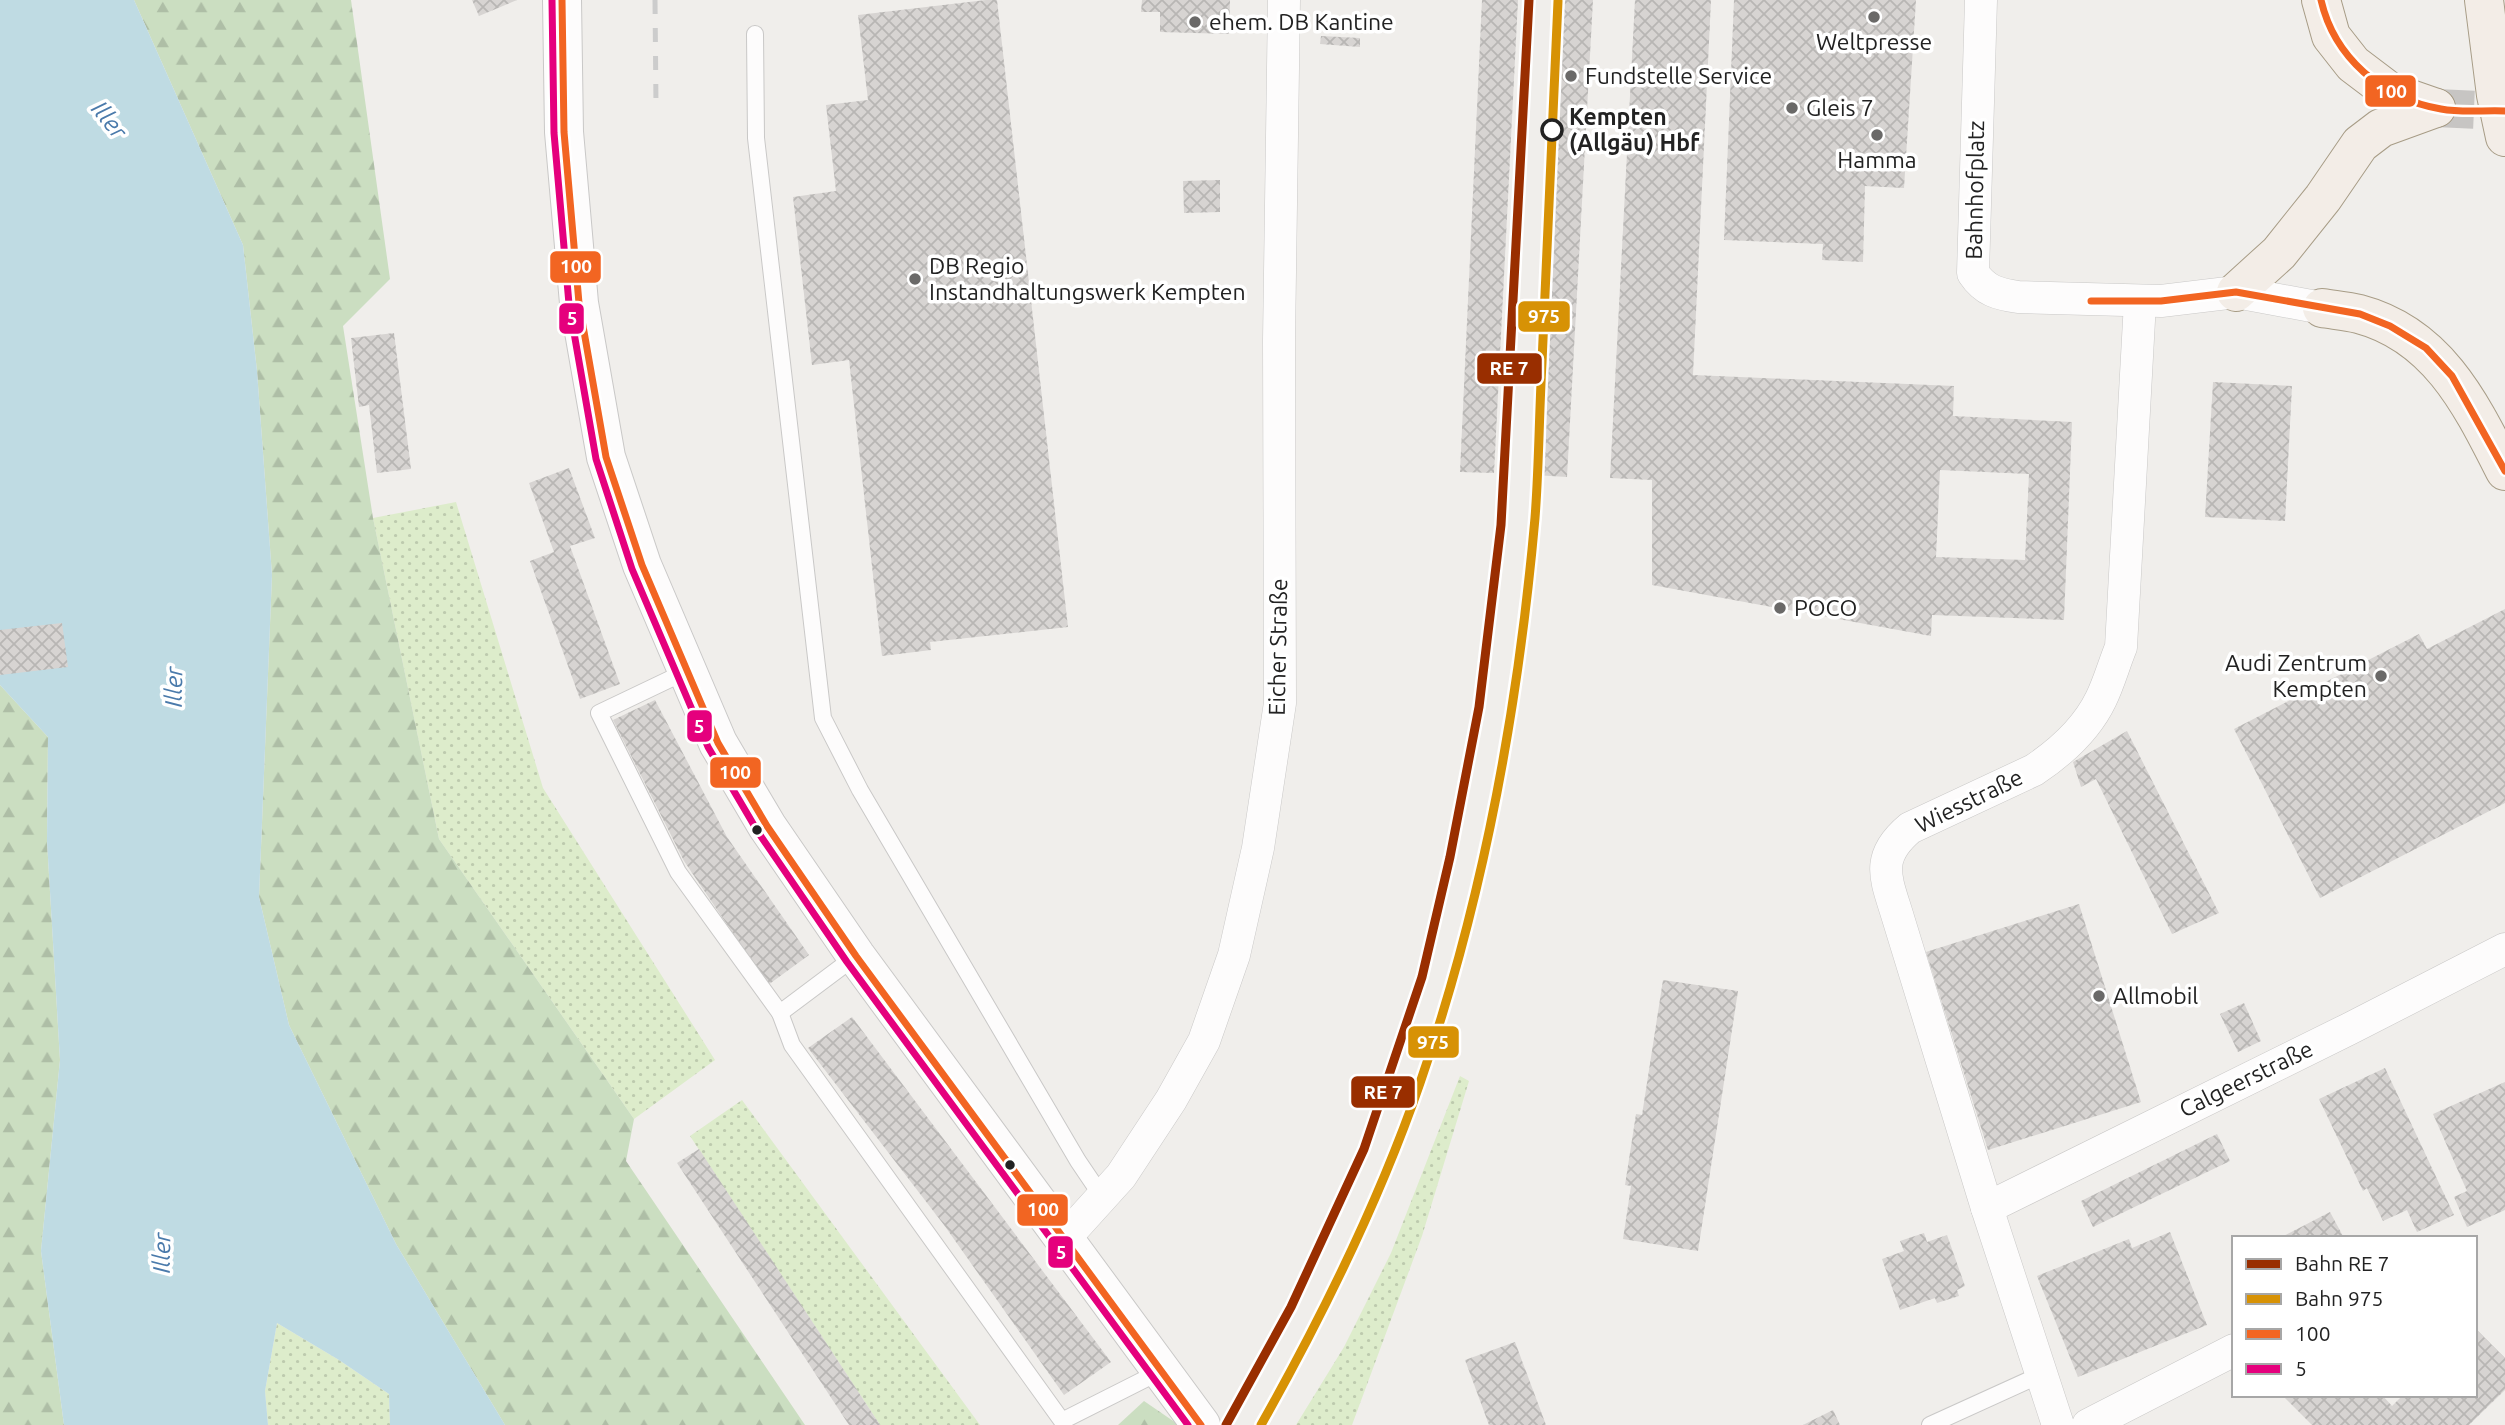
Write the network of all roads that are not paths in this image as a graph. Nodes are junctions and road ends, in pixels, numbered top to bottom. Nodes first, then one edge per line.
1 (562, 0) edge
2 (1284, 0) edge
3 (1981, 0) edge
4 (2321, 0) edge
5 (2484, 0) edge
6 (755, 34) dead end
7 (2505, 137) edge
8 (2236, 292) junction
9 (2140, 302) junction
10 (2322, 308) joint
11 (2505, 471) edge
12 (687, 671) junction
13 (2505, 949) edge
14 (856, 956) junction
15 (780, 1013) junction
16 (1104, 1198) junction
17 (1986, 1208) junction
18 (1064, 1239) junction
19 (2232, 1351) edge
20 (1163, 1370) junction
21 (2040, 1375) junction
22 (1201, 1425) edge
23 (1930, 1425) edge
24 (2058, 1425) edge
25 (2088, 1425) edge

1 - 12 street
2 - 16 street, Eicher Straße
3 - 9 street, Bahnhofplatz
4 - 8 main road
5 - 7 main road
6 - 16 lane
8 - 9 street, Bahnhofplatz
8 - 10 street, Bahnhofplatz
9 - 17 street, Wiesstraße
10 - 11 main road
12 - 14 street
12 - 15 lane
13 - 17 street, Calgeerstraße
14 - 15 lane
14 - 18 street
15 - 20 lane
16 - 18 street, Eicher Straße
17 - 21 street, Wiesstraße
18 - 20 street
19 - 25 street
20 - 22 street
21 - 23 lane
21 - 24 street, Wiesstraße

